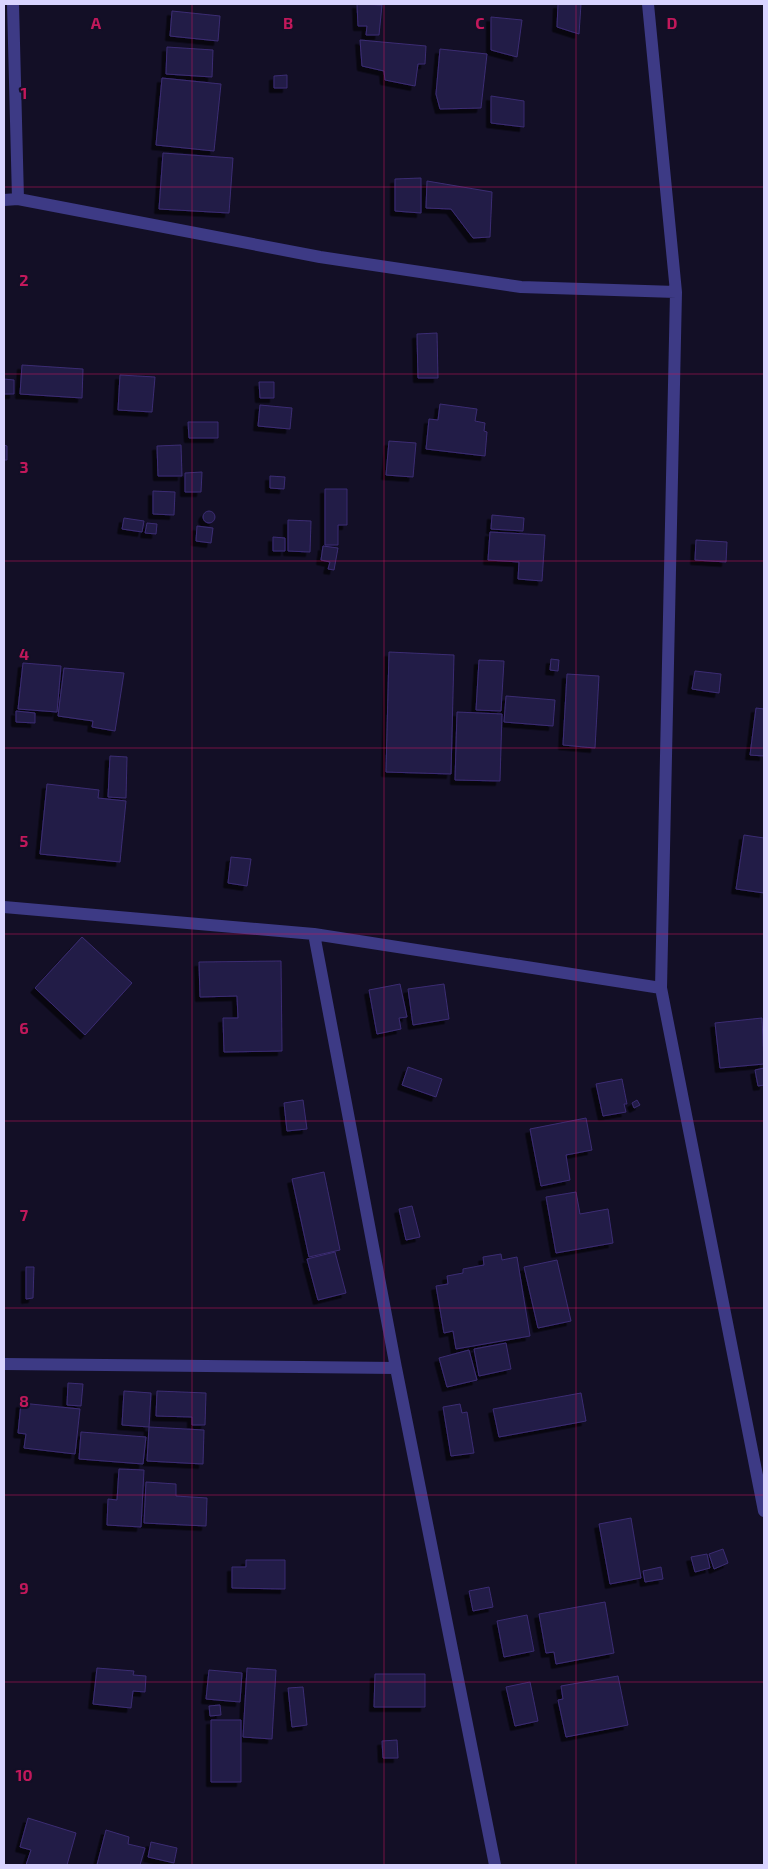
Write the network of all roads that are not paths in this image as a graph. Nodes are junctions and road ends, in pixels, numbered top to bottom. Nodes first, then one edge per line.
1 (13, 4) edge
2 (648, 4) edge
3 (18, 199) junction
4 (4, 200) edge
5 (676, 292) junction
6 (4, 907) edge
7 (314, 934) junction
8 (661, 988) junction
9 (4, 1364) edge
10 (396, 1368) junction
11 (764, 1511) edge
12 (495, 1865) edge

1 - 3 street
2 - 5 street
3 - 4 street
3 - 5 street
5 - 8 street
6 - 7 street
7 - 8 street
7 - 10 street
8 - 11 street
9 - 10 street
10 - 12 street

